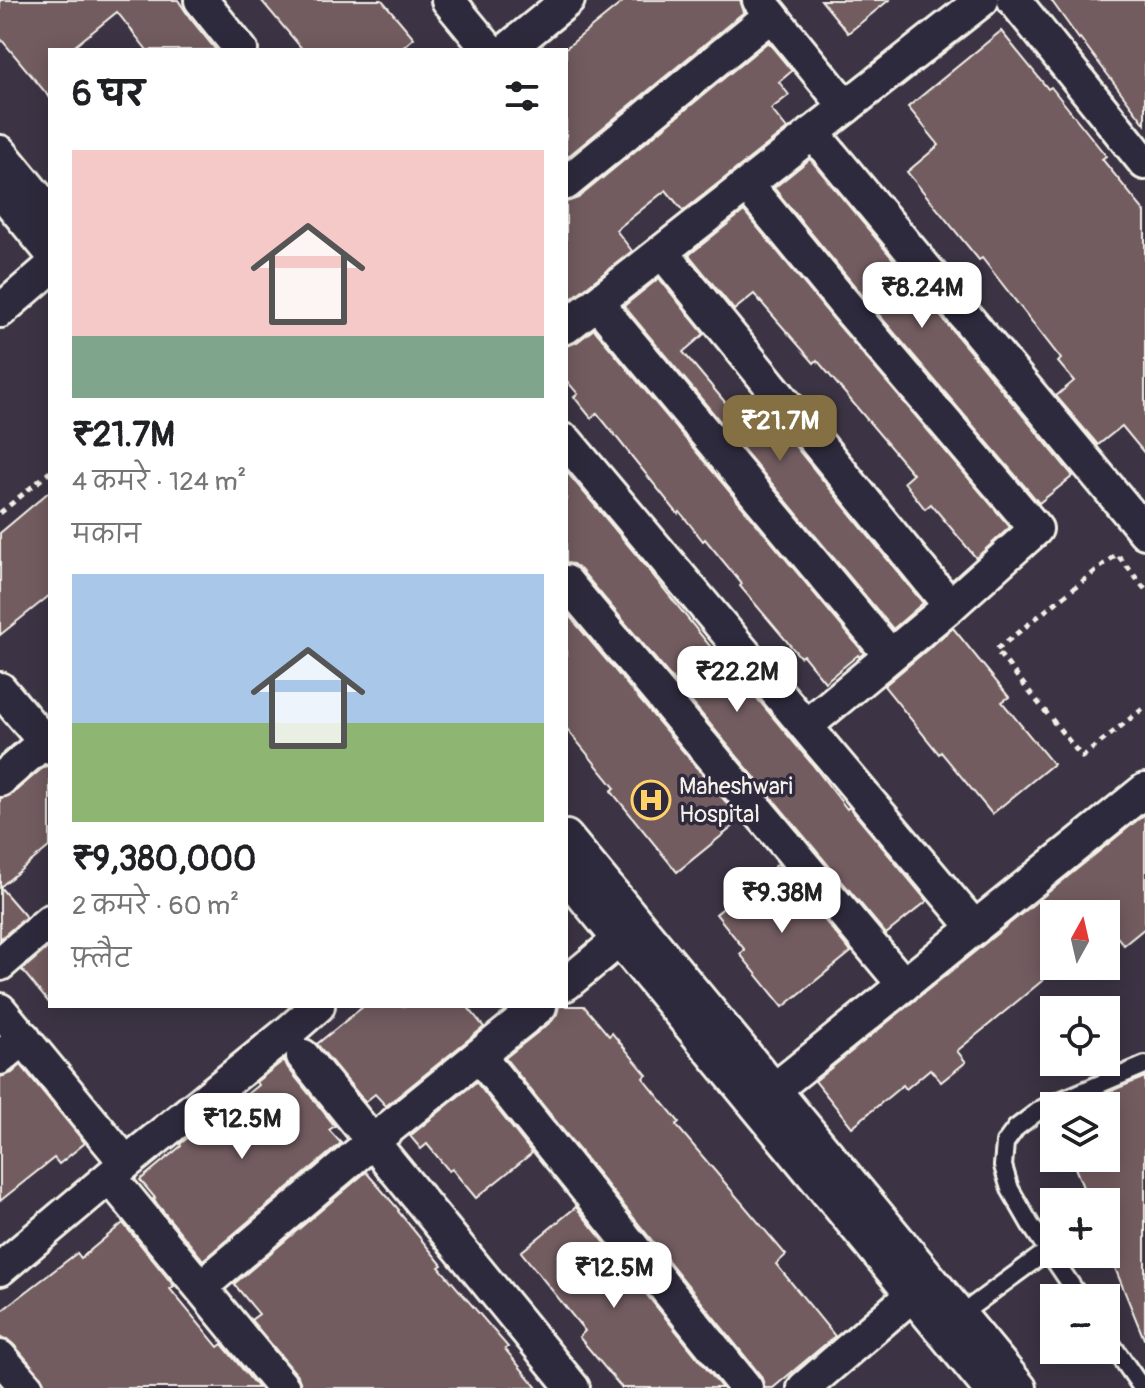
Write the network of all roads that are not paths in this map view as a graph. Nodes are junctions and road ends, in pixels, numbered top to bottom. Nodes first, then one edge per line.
1 (201, 0) edge
2 (448, 0) edge
3 (568, 0) edge
4 (982, 0) edge
5 (1014, 0) edge
6 (765, 7) edge
7 (239, 48) edge
8 (487, 48) edge
9 (509, 48) edge
10 (846, 107) junction
11 (813, 133) junction
12 (0, 152) edge
13 (1145, 163) edge
14 (568, 181) edge
15 (747, 185) junction
16 (0, 190) edge
17 (48, 211) edge
18 (48, 249) edge
19 (662, 252) junction
20 (48, 270) edge
21 (597, 303) junction
22 (0, 311) edge
23 (568, 325) edge
24 (568, 443) edge
25 (1145, 532) edge
26 (568, 584) edge
27 (950, 606) junction
28 (890, 655) junction
29 (0, 689) edge
30 (806, 726) junction
31 (47, 745) edge
32 (0, 780) edge
33 (1145, 790) edge
34 (568, 840) edge
35 (568, 877) edge
36 (48, 923) edge
37 (975, 928) junction
38 (619, 940) junction
39 (0, 964) edge
40 (568, 982) edge
41 (904, 985) junction
42 (317, 1008) edge
43 (538, 1008) edge
44 (0, 1010) edge
45 (295, 1045) junction
46 (12, 1048) edge
47 (479, 1056) junction
48 (1145, 1065) edge
49 (765, 1097) junction
50 (373, 1141) junction
51 (118, 1170) junction
52 (1040, 1239) edge
53 (1040, 1256) edge
54 (0, 1269) edge
55 (201, 1287) junction
56 (912, 1295) junction
57 (960, 1315) junction
58 (1120, 1356) edge
59 (0, 1357) edge
60 (27, 1388) edge
61 (283, 1388) edge
62 (573, 1388) edge
63 (746, 1388) edge
64 (804, 1388) edge
65 (989, 1388) edge
66 (1020, 1388) edge
67 (1142, 1388) edge

1 - 7 street
2 - 8 street
3 - 9 street
4 - 10 street
5 - 13 street
6 - 10 street
6 - 14 street
10 - 11 street
11 - 15 street
11 - 25 street
12 - 17 street
15 - 19 street
15 - 27 street
16 - 18 street
19 - 21 street
19 - 27 street
20 - 22 street
21 - 23 street
21 - 28 street
24 - 30 street
26 - 41 street
27 - 28 street
28 - 30 street
29 - 31 street
30 - 37 street
31 - 32 street
33 - 37 street
34 - 49 street
35 - 38 street
36 - 39 street
37 - 41 street
38 - 40 street
38 - 49 street
41 - 49 street
42 - 45 street
43 - 47 street
44 - 46 street
45 - 50 street
45 - 51 street
46 - 51 street
47 - 50 street
47 - 63 street
48 - 52 lane
49 - 56 street
49 - 57 street
50 - 55 street
50 - 62 street
51 - 54 street
51 - 55 street
53 - 57 lane
55 - 61 street
56 - 64 street
56 - 65 street
57 - 66 street
58 - 67 lane
59 - 60 street

